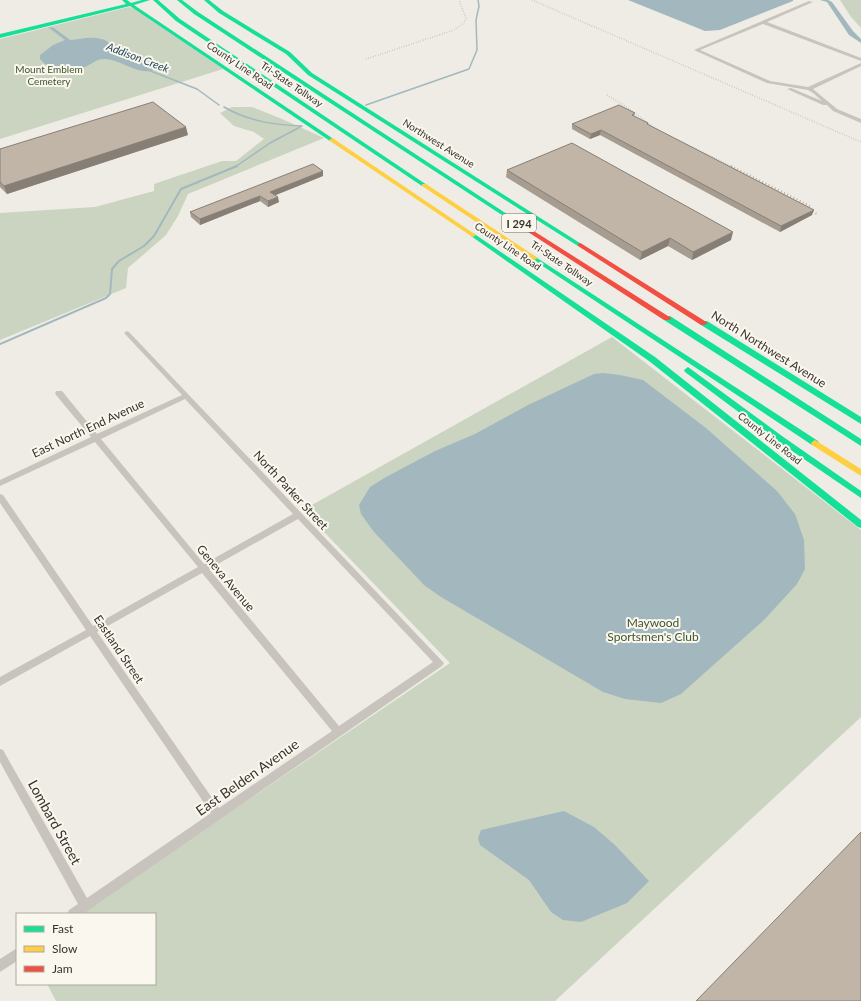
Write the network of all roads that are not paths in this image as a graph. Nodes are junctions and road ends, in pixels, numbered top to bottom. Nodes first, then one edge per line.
1 (148, 0) edge
2 (179, 0) edge
3 (206, 0) edge
4 (127, 2) edge
5 (157, 2) edge
6 (811, 2) dead end
7 (762, 22) junction
8 (0, 36) edge
9 (861, 60) edge
10 (861, 64) edge
11 (861, 70) edge
12 (776, 83) junction
13 (809, 89) junction
14 (815, 92) junction
15 (831, 106) junction
16 (861, 121) edge
17 (665, 297) joint
18 (127, 333) dead end
19 (658, 340) junction
20 (59, 393) dead end
21 (186, 396) junction
22 (861, 421) edge
23 (95, 438) junction
24 (861, 443) edge
25 (861, 473) edge
26 (0, 483) edge
27 (861, 495) edge
28 (0, 496) edge
29 (298, 515) junction
30 (861, 525) edge
31 (202, 568) junction
32 (92, 630) junction
33 (439, 663) joint
34 (0, 682) edge
35 (338, 732) junction
36 (0, 753) edge
37 (218, 815) junction
38 (85, 905) junction
39 (74, 913) edge
40 (16, 955) edge
41 (0, 966) edge

1 - 4 main road
2 - 24 main road, Tri-State Tollway / I 294
3 - 17 main road, Northwest Avenue
4 - 8 main road
4 - 30 main road, County Line Road
5 - 19 main road, Tri-State Tollway / I 294
6 - 7 street
7 - 9 street
7 - 12 street
10 - 13 street
11 - 14 street
12 - 13 street
12 - 15 street
13 - 14 street
14 - 15 street
15 - 16 street
17 - 22 main road, North Northwest Avenue
18 - 21 street, North Parker Street
19 - 25 main road, Tri-State Tollway / I 294
19 - 27 main road
20 - 23 street, Geneva Avenue
21 - 23 street, East North End Avenue
21 - 29 street, North Parker Street
23 - 26 street, East North End Avenue
23 - 31 street, Geneva Avenue
28 - 32 street, Eastland Street
29 - 31 street
29 - 33 street, North Parker Street
31 - 32 street
31 - 35 street, Geneva Avenue
32 - 34 street
32 - 37 street, Eastland Street
33 - 35 street, East Belden Avenue
35 - 37 street, East Belden Avenue
36 - 38 street, Lombard Street
37 - 38 street, East Belden Avenue
38 - 39 street, East Belden Avenue
40 - 41 street

